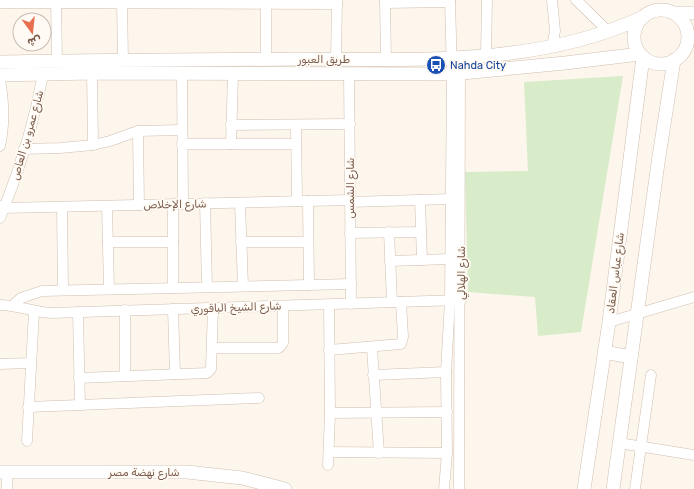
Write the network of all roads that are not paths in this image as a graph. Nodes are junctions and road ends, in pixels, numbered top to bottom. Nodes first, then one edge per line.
1 (487, 0) edge
2 (552, 0) edge
3 (576, 0) edge
4 (56, 1) edge
5 (450, 1) edge
6 (122, 2) edge
7 (192, 2) edge
8 (266, 2) edge
9 (316, 2) edge
10 (337, 2) edge
11 (385, 2) edge
12 (0, 3) edge
13 (671, 8) edge
14 (648, 10) edge
15 (694, 13) edge
16 (609, 32) junction
17 (694, 46) edge
18 (552, 48) junction
19 (486, 55) junction
20 (642, 55) junction
21 (678, 57) junction
22 (456, 58) junction
23 (336, 59) junction
24 (386, 59) junction
25 (123, 60) junction
26 (266, 60) junction
27 (57, 61) junction
28 (0, 62) edge
29 (92, 73) junction
30 (182, 73) junction
31 (232, 73) junction
32 (349, 73) junction
33 (456, 73) junction
34 (43, 74) junction
35 (0, 75) edge
36 (0, 80) edge
37 (350, 124) junction
38 (231, 125) junction
39 (296, 125) junction
40 (182, 130) junction
41 (138, 131) junction
42 (182, 144) junction
43 (231, 144) junction
44 (296, 144) junction
45 (93, 145) junction
46 (0, 146) edge
47 (24, 149) junction
48 (451, 199) junction
49 (420, 200) junction
50 (308, 201) junction
51 (350, 201) junction
52 (297, 202) junction
53 (206, 203) junction
54 (240, 203) junction
55 (178, 204) junction
56 (139, 205) junction
57 (62, 206) junction
58 (108, 206) junction
59 (2, 207) edge
60 (0, 218) edge
61 (389, 232) junction
62 (422, 232) junction
63 (350, 233) junction
64 (108, 242) junction
65 (173, 242) junction
66 (241, 242) junction
67 (308, 242) junction
68 (450, 259) junction
69 (422, 260) junction
70 (390, 261) junction
71 (309, 284) junction
72 (351, 284) junction
73 (243, 286) junction
74 (207, 287) junction
75 (173, 288) junction
76 (109, 289) junction
77 (63, 290) junction
78 (694, 297) edge
79 (450, 300) junction
80 (461, 300) junction
81 (396, 302) junction
82 (351, 304) junction
83 (13, 305) junction
84 (329, 305) junction
85 (0, 306) edge
86 (283, 306) junction
87 (213, 308) junction
88 (173, 309) junction
89 (125, 310) junction
90 (34, 312) junction
91 (78, 312) junction
92 (637, 314) junction
93 (609, 322) junction
94 (212, 348) junction
95 (372, 348) junction
96 (329, 350) junction
97 (604, 352) junction
98 (631, 357) junction
99 (31, 363) junction
100 (0, 364) edge
101 (446, 372) junction
102 (175, 374) junction
103 (374, 375) junction
104 (651, 375) dead end
105 (125, 376) junction
106 (79, 378) junction
107 (260, 398) dead end
108 (80, 405) junction
109 (28, 407) junction
110 (447, 412) junction
111 (330, 413) junction
112 (376, 413) junction
113 (26, 441) dead end
114 (619, 443) junction
115 (641, 446) junction
116 (329, 452) junction
117 (379, 453) junction
118 (447, 453) junction
119 (694, 455) edge
120 (328, 465) dead end
121 (3, 472) edge
122 (6, 489) edge
123 (285, 489) edge
124 (444, 489) edge
125 (459, 489) edge
126 (584, 489) edge
127 (613, 489) edge
128 (635, 489) edge

1 - 19 street
2 - 18 street
3 - 16 street
4 - 6 street
4 - 12 street
4 - 27 street
5 - 11 street
5 - 22 street, شارع الهلالي
6 - 7 street
6 - 25 street
7 - 8 street
8 - 9 street
8 - 26 street
9 - 10 street
10 - 23 street
11 - 24 street
13 - 14 street
13 - 15 street
13 - 21 street
14 - 16 street, طريق العبور
14 - 20 street
16 - 18 street, طريق العبور
17 - 21 street
18 - 19 street, طريق العبور
19 - 22 street, طريق العبور
20 - 21 street
20 - 33 street, طريق العبور
20 - 93 street, شارع عباس العقاد
21 - 92 street
22 - 24 street, طريق العبور
22 - 33 street, شارع الهلالي
23 - 24 street, طريق العبور
23 - 26 street, طريق العبور
25 - 26 street, طريق العبور
25 - 27 street, طريق العبور
27 - 28 street, طريق العبور
29 - 30 street, طريق العبور
29 - 34 street, طريق العبور
29 - 45 street
30 - 31 street, طريق العبور
30 - 40 street
31 - 32 street, طريق العبور
31 - 38 street
32 - 33 street, طريق العبور
32 - 37 street, شارع الشمس
33 - 48 street, شارع الهلالي
33 - 80 street, شارع الهلالي
34 - 35 street, طريق العبور
34 - 47 street, شارع عمرو بن العاص
36 - 46 street, شارع عمرو بن العاص
37 - 39 street
37 - 51 street, شارع الشمس
38 - 39 street
38 - 43 street
39 - 44 street
40 - 41 street
40 - 42 street
41 - 45 street
41 - 56 street
42 - 43 street
42 - 55 street
43 - 44 street
44 - 52 street
45 - 47 street
47 - 59 street, شارع عمرو بن العاص
48 - 49 street, شارع الإخلاص
48 - 68 street, شارع الهلالي
49 - 51 street, شارع الإخلاص
49 - 62 street
50 - 51 street, شارع الإخلاص
50 - 52 street, شارع الإخلاص
50 - 67 street
51 - 63 street, شارع الشمس
52 - 54 street, شارع الإخلاص
53 - 54 street, شارع الإخلاص
53 - 55 street, شارع الإخلاص
53 - 74 street
54 - 66 street
55 - 56 street, شارع الإخلاص
55 - 65 street
56 - 58 street, شارع الإخلاص
57 - 58 street, شارع الإخلاص
57 - 59 street, شارع الإخلاص
57 - 77 street
58 - 64 street
59 - 60 street, شارع عمرو بن العاص
61 - 62 street
61 - 63 street
61 - 70 street
62 - 69 street
63 - 72 street, شارع الشمس
64 - 65 street
64 - 76 street
65 - 75 street
66 - 67 street
66 - 73 street
67 - 71 street
68 - 69 street
68 - 79 street, شارع الهلالي
69 - 70 street
70 - 81 street
71 - 72 street, شارع الشيخ الباقوري
71 - 73 street, شارع الشيخ الباقوري
72 - 82 street, شارع الشمس
73 - 74 street, شارع الشيخ الباقوري
74 - 75 street, شارع الشيخ الباقوري
75 - 76 street, شارع الشيخ الباقوري
76 - 77 street, شارع الشيخ الباقوري
77 - 83 street, شارع الشيخ الباقوري
78 - 92 street
79 - 80 street, شارع الشيخ الباقوري
79 - 81 street, شارع الشيخ الباقوري
79 - 101 street, شارع الهلالي
80 - 125 street, شارع الهلالي
81 - 82 street, شارع الشيخ الباقوري
81 - 95 street
82 - 84 street, شارع الشيخ الباقوري
83 - 85 street, شارع الشيخ الباقوري
83 - 90 street, شارع الشيخ الباقوري
84 - 86 street, شارع الشيخ الباقوري
84 - 96 street
86 - 87 street, شارع الشيخ الباقوري
86 - 94 street
87 - 88 street, شارع الشيخ الباقوري
87 - 94 street
88 - 89 street, شارع الشيخ الباقوري
88 - 102 street
89 - 91 street, شارع الشيخ الباقوري
89 - 105 street
90 - 91 street, شارع الشيخ الباقوري
90 - 99 street
91 - 106 street
92 - 93 street
92 - 98 street
93 - 97 street, شارع عباس العقاد
94 - 102 street
95 - 96 street
95 - 103 street
96 - 111 street
97 - 98 street
97 - 126 street, شارع عباس العقاد
98 - 114 street
99 - 100 street
99 - 109 street
101 - 103 street
101 - 110 street, شارع الهلالي
102 - 105 street
103 - 112 street
104 - 115 street
105 - 106 street
106 - 108 street
107 - 108 street
108 - 109 street
109 - 113 street
110 - 112 street
110 - 118 street, شارع الهلالي
111 - 112 street
111 - 116 street
112 - 117 street
114 - 115 street
114 - 127 street
115 - 119 street
115 - 128 street
116 - 117 street
116 - 120 street
117 - 118 street
118 - 124 street, شارع الهلالي
121 - 122 street
121 - 123 street, شارع نهضة مصر

